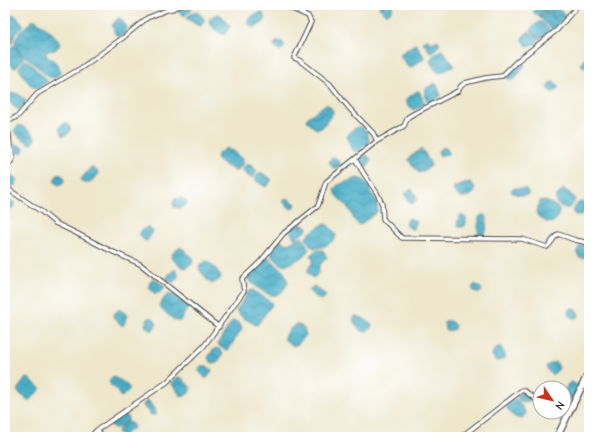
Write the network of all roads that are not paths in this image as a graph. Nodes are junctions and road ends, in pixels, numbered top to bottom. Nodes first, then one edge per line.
1 (181, 5) edge
2 (283, 5) edge
3 (578, 5) edge
4 (378, 141) junction
5 (355, 159) junction
6 (589, 243) edge
7 (218, 327) junction
8 (589, 372) edge
9 (532, 396) edge
10 (572, 406) edge
11 (565, 420) edge
12 (97, 430) junction
13 (90, 437) edge
14 (102, 437) edge
15 (462, 437) edge
16 (557, 437) edge

1 - 7 street
2 - 4 street
3 - 4 street
4 - 5 street
5 - 6 street
5 - 7 street
7 - 12 street
8 - 10 highway
9 - 15 street
11 - 16 highway
12 - 13 street
12 - 14 street

